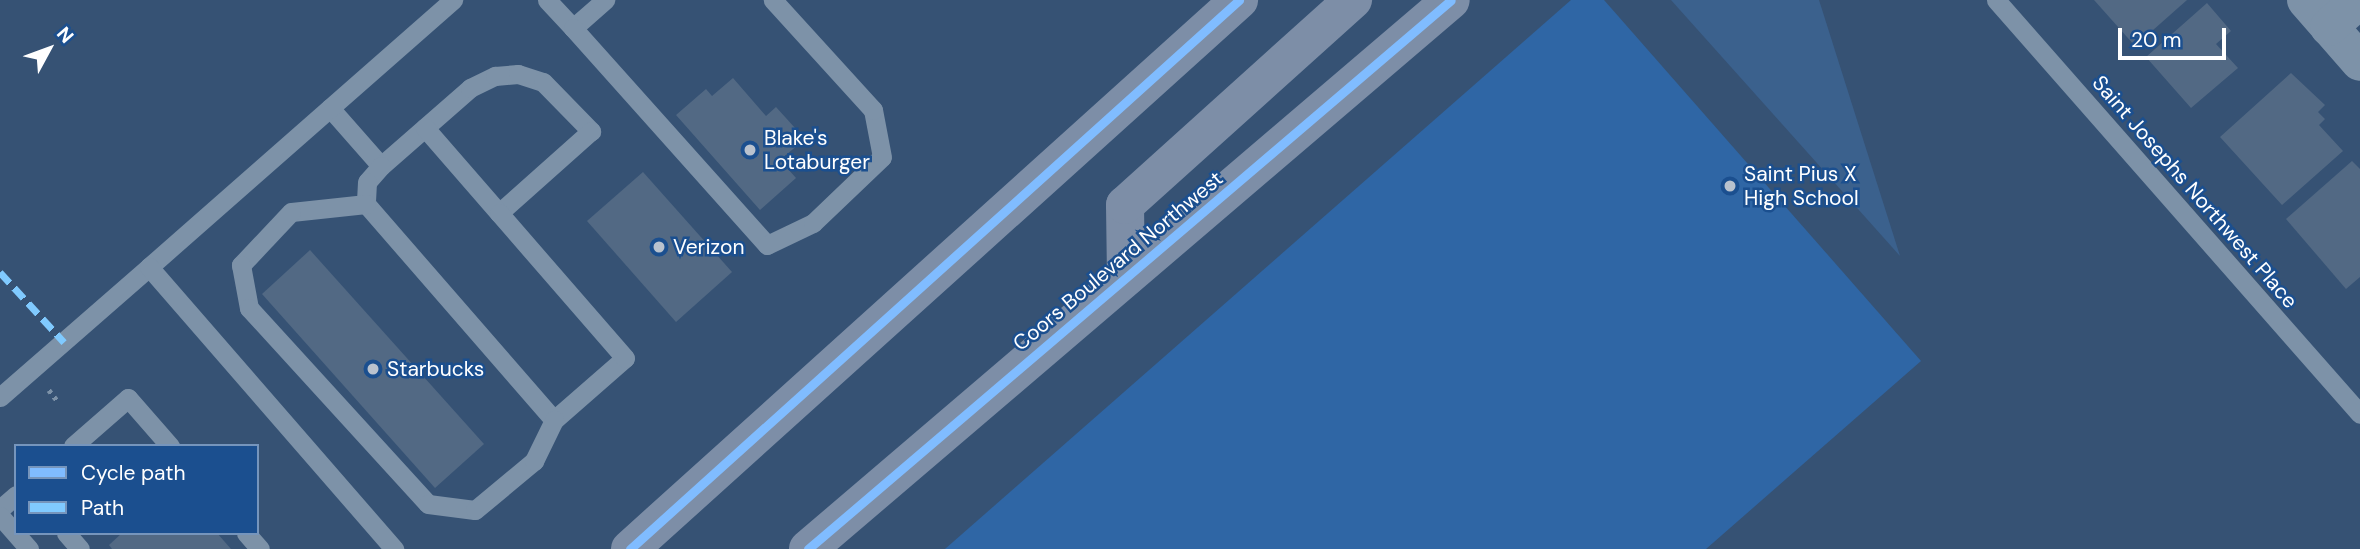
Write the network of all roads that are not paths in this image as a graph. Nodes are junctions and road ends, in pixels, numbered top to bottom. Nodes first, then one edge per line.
1 (453, 0) edge
2 (547, 0) edge
3 (605, 0) edge
4 (773, 0) edge
5 (1239, 0) edge
6 (1353, 0) edge
7 (1451, 0) edge
8 (1996, 0) edge
9 (2360, 0) edge
10 (2317, 13) edge
11 (573, 28) junction
12 (2360, 62) edge
13 (330, 108) junction
14 (425, 128) junction
15 (381, 166) junction
16 (366, 204) junction
17 (499, 213) junction
18 (149, 267) junction
19 (1126, 277) junction
20 (0, 397) edge
21 (2360, 415) edge
22 (554, 419) junction
23 (75, 444) edge
24 (168, 444) edge
25 (14, 497) edge
26 (0, 509) edge
27 (0, 516) edge
28 (14, 532) edge
29 (17, 535) edge
30 (68, 535) edge
31 (248, 535) edge
32 (29, 549) edge
33 (80, 549) edge
34 (260, 549) edge
35 (394, 549) edge
36 (630, 549) edge
37 (808, 549) edge

1 - 13 lane
2 - 11 lane
3 - 11 lane
4 - 11 lane
5 - 36 main road
6 - 19 main road
7 - 19 main road, Coors Boulevard Northwest
8 - 21 lane, Saint Josephs Northwest Place
9 - 10 street
10 - 12 street
13 - 15 lane
13 - 18 lane
14 - 15 lane
14 - 17 lane
14 - 17 lane
15 - 16 lane
16 - 22 lane
16 - 22 lane
17 - 22 lane
18 - 20 lane
18 - 35 lane
19 - 37 main road, Coors Boulevard Northwest
23 - 24 lane
25 - 26 lane
27 - 28 lane
29 - 32 lane
30 - 33 lane
31 - 34 lane

